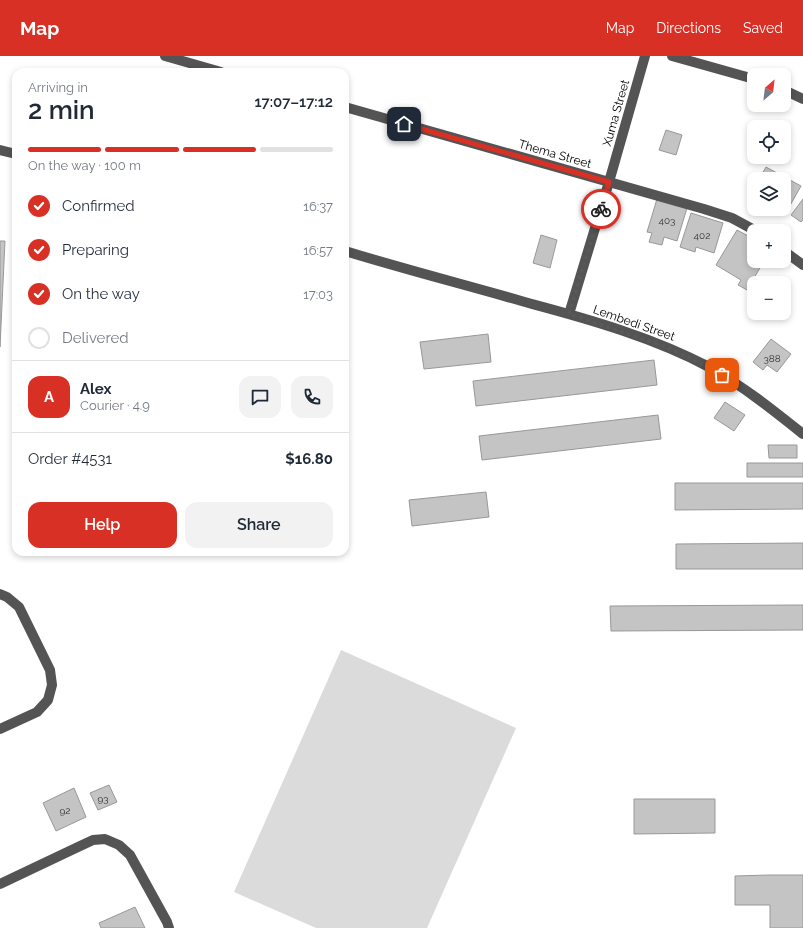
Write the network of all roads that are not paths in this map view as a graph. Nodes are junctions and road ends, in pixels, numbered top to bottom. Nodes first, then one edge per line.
1 (165, 56) edge
2 (645, 56) edge
3 (672, 56) edge
4 (207, 68) edge
5 (747, 77) edge
6 (791, 93) edge
7 (803, 99) edge
8 (349, 108) edge
9 (0, 150) edge
10 (12, 153) edge
11 (609, 182) junction
12 (747, 226) edge
13 (349, 253) edge
14 (791, 256) edge
15 (803, 265) edge
16 (569, 314) junction
17 (803, 434) edge
18 (0, 594) edge
19 (0, 730) edge
20 (0, 884) edge
21 (169, 928) edge

1 - 4 street
2 - 11 street, Xuma Street
3 - 5 street
6 - 7 street
8 - 11 street, Thema Street
9 - 10 street
11 - 12 street, Thema Street
11 - 16 street, Xuma Street
13 - 16 street, Lembedi Street
14 - 15 street
16 - 17 street, Lembedi Street
18 - 19 street
20 - 21 street

